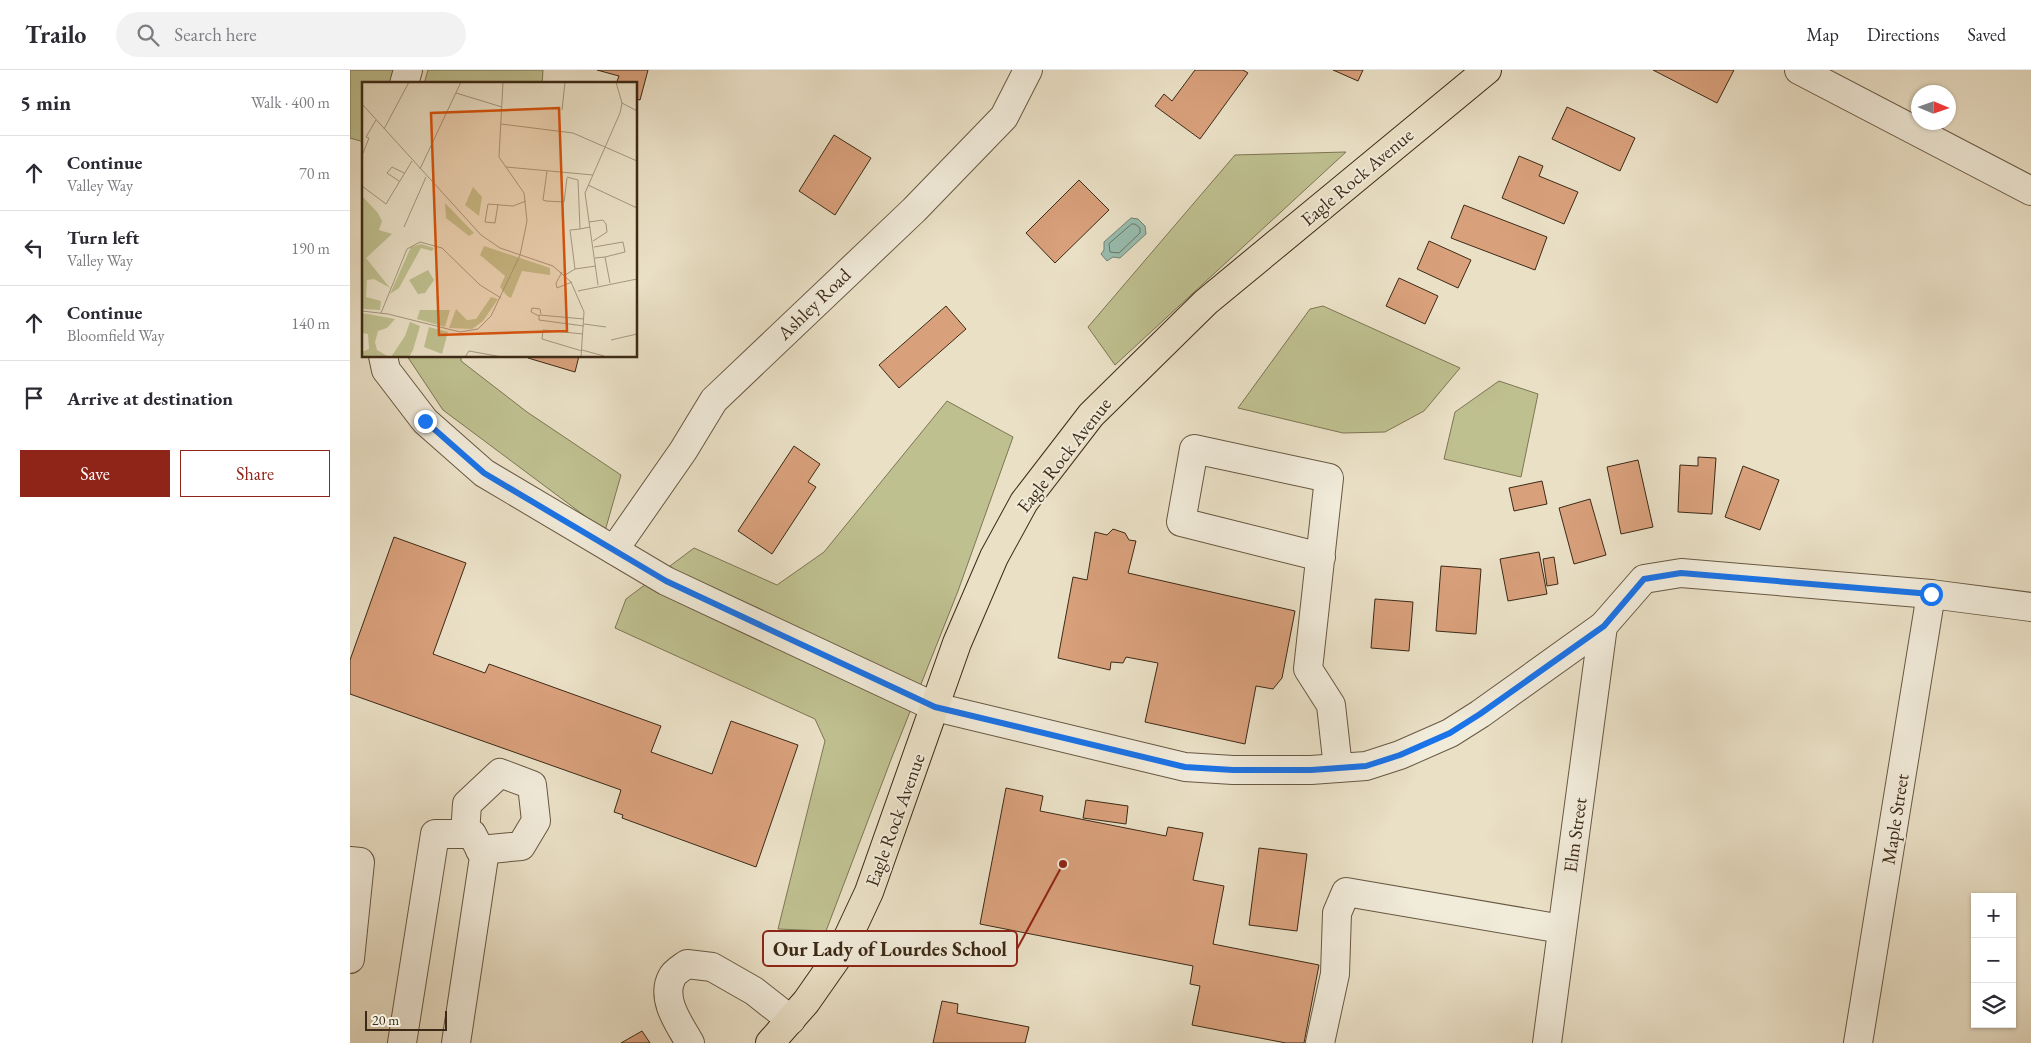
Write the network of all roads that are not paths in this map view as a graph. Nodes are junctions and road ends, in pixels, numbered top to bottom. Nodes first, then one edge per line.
1 (1028, 70) edge
2 (1487, 70) edge
3 (1799, 70) edge
4 (2031, 191) edge
5 (383, 358) edge
6 (614, 550) junction
7 (1321, 557) junction
8 (1931, 594) junction
9 (2031, 607) edge
10 (1604, 626) junction
11 (935, 707) junction
12 (1338, 768) junction
13 (350, 860) edge
14 (1562, 930) junction
15 (350, 959) edge
16 (791, 1020) junction
17 (686, 1036) edge
18 (402, 1043) edge
19 (456, 1043) edge
20 (770, 1043) edge
21 (1320, 1043) edge
22 (1547, 1043) edge
23 (1858, 1043) edge

1 - 6 street, Ashley Road
2 - 11 main road, Eagle Rock Avenue
3 - 4 street
5 - 6 street
6 - 11 street
7 - 7 street
7 - 12 street
8 - 9 street
8 - 10 street
8 - 23 street, Maple Street
10 - 12 street
10 - 14 street, Elm Street
11 - 12 street
11 - 16 main road, Eagle Rock Avenue
13 - 15 street
14 - 21 street
14 - 22 street, Elm Street
16 - 17 street
16 - 20 main road, Eagle Rock Avenue
18 - 19 street

